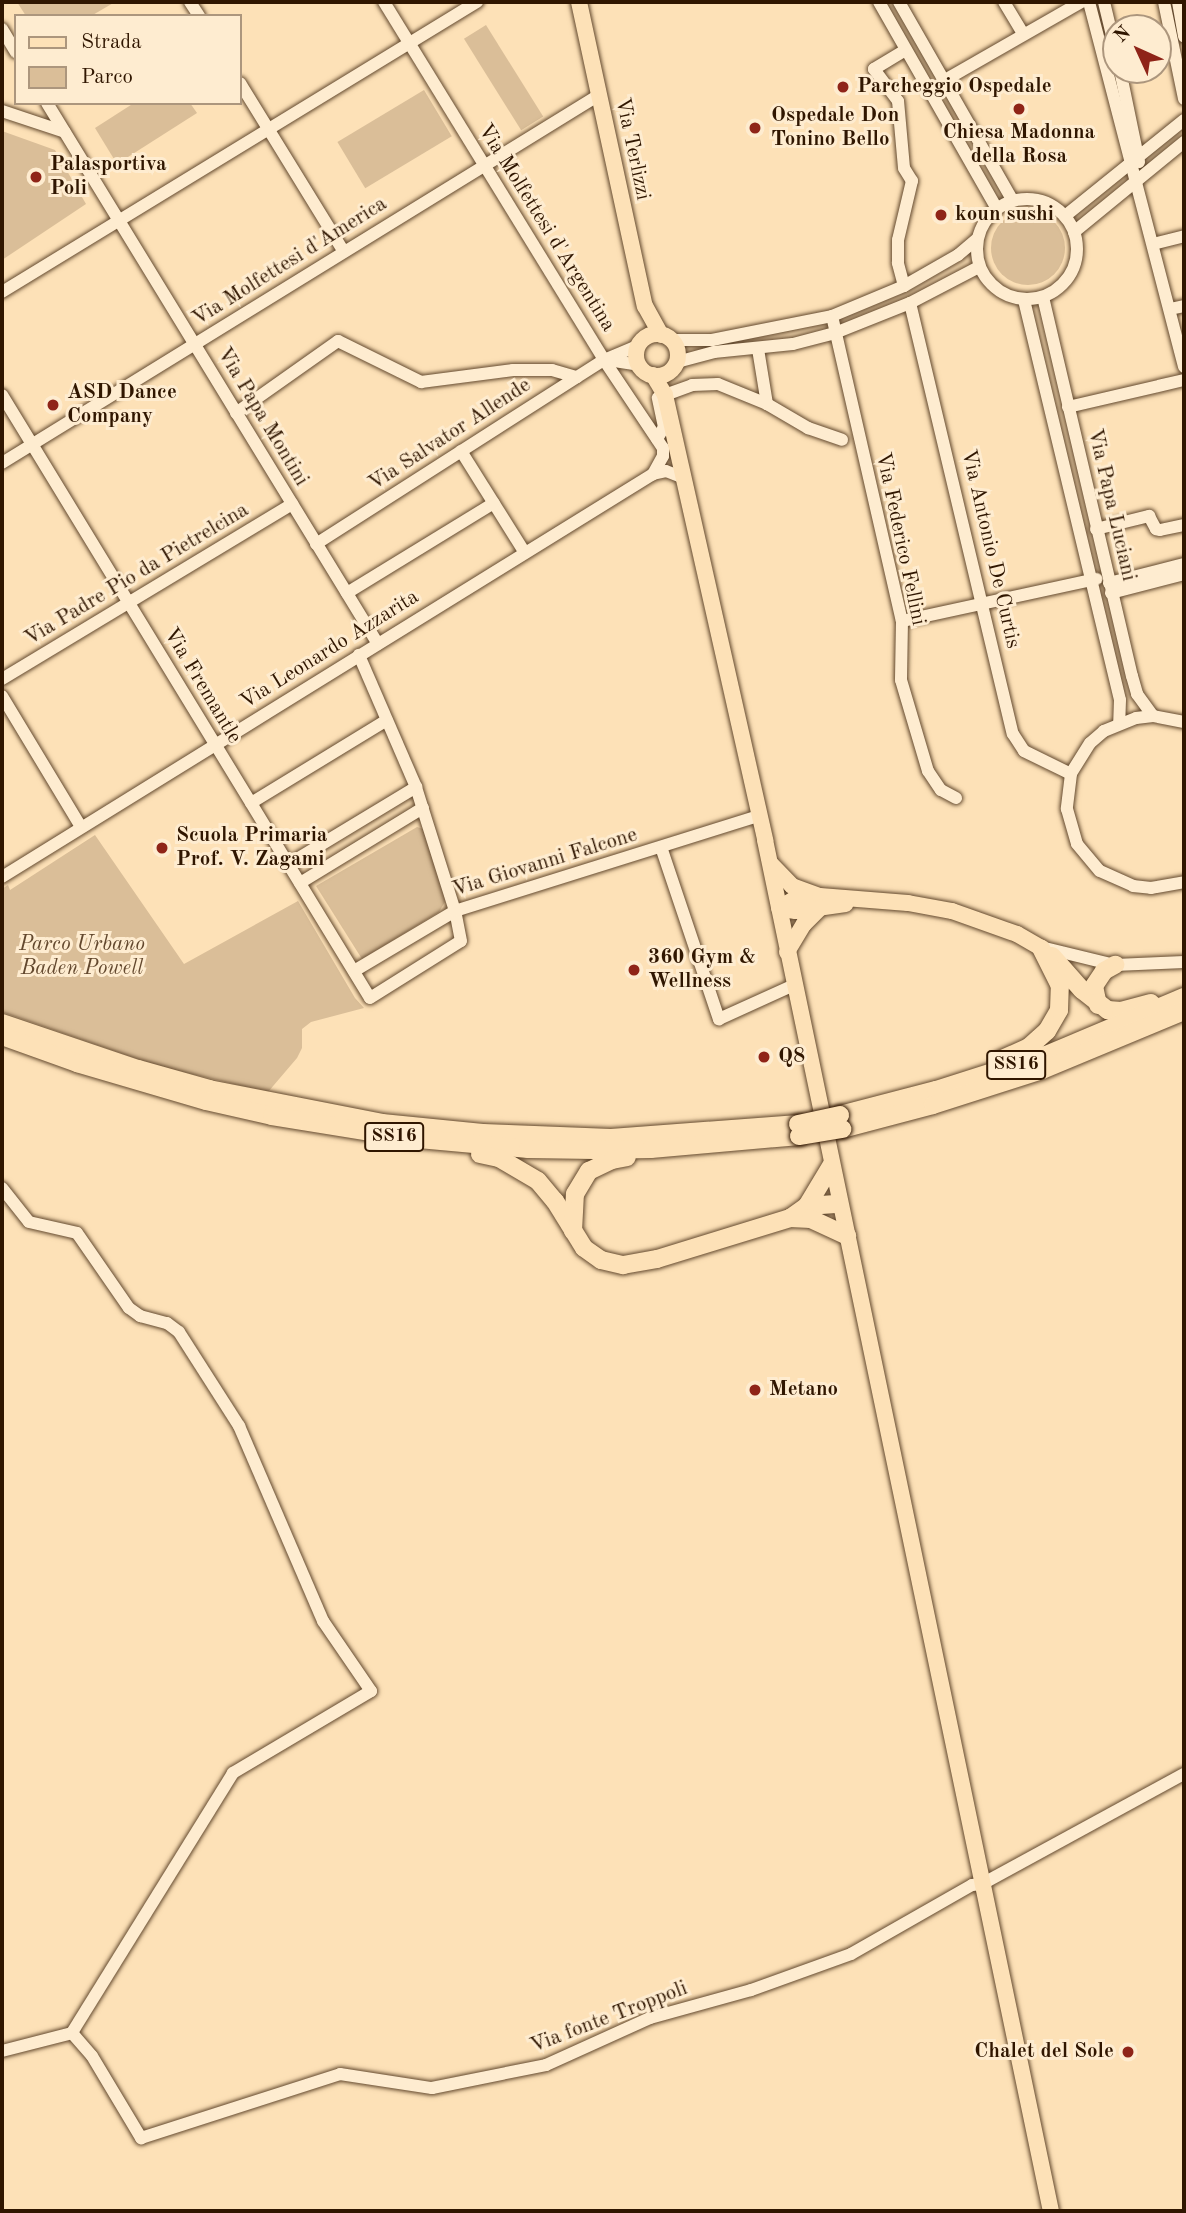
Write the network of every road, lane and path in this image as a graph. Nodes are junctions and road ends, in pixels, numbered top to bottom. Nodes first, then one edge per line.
1 (384, 2) edge
2 (477, 2) edge
3 (579, 2) edge
4 (879, 2) edge
5 (899, 2) edge
6 (1004, 2) edge
7 (1081, 2) edge
8 (1089, 2) edge
9 (1164, 2) edge
10 (1178, 2) edge
11 (2, 29) edge
12 (915, 30) junction
13 (1023, 34) junction
14 (1184, 36) edge
15 (410, 43) junction
16 (903, 45) junction
17 (14, 49) edge
18 (945, 80) junction
19 (1122, 84) edge
20 (242, 86) edge
21 (599, 95) junction
22 (1184, 99) edge
23 (48, 105) edge
24 (2, 111) edge
25 (1184, 120) edge
26 (268, 130) junction
27 (65, 132) junction
28 (1184, 142) edge
29 (1135, 159) junction
30 (484, 165) junction
31 (1137, 180) junction
32 (1013, 201) junction
33 (997, 209) junction
34 (1065, 216) junction
35 (119, 221) junction
36 (1074, 232) junction
37 (1184, 236) edge
38 (977, 239) junction
39 (1153, 244) junction
40 (344, 252) junction
41 (979, 267) junction
42 (904, 286) junction
43 (3, 291) edge
44 (1043, 297) junction
45 (1024, 300) junction
46 (910, 303) junction
47 (645, 306) junction
48 (1184, 306) edge
49 (1170, 309) junction
50 (832, 316) junction
51 (835, 333) junction
52 (666, 337) junction
53 (640, 343) junction
54 (194, 344) junction
55 (758, 349) junction
56 (604, 359) junction
57 (639, 365) junction
58 (1184, 367) edge
59 (664, 372) junction
60 (577, 377) junction
61 (1184, 380) edge
62 (2, 395) edge
63 (665, 395) junction
64 (766, 404) junction
65 (1068, 407) junction
66 (236, 413) junction
67 (1073, 431) junction
68 (1056, 434) junction
69 (657, 439) junction
70 (842, 440) dead end
71 (32, 444) junction
72 (461, 451) junction
73 (2, 463) edge
74 (653, 474) junction
75 (682, 477) junction
76 (494, 503) junction
77 (292, 505) junction
78 (1184, 525) edge
79 (1096, 529) junction
80 (316, 544) junction
81 (525, 553) junction
82 (1184, 564) edge
83 (1184, 574) edge
84 (1091, 580) junction
85 (1109, 584) junction
86 (347, 593) junction
87 (129, 603) junction
88 (984, 604) junction
89 (902, 621) junction
90 (377, 644) junction
91 (359, 655) junction
92 (2, 679) edge
93 (2, 696) edge
94 (1153, 716) junction
95 (387, 720) junction
96 (1184, 722) edge
97 (1119, 723) junction
98 (215, 744) junction
99 (1071, 774) junction
100 (416, 787) junction
101 (956, 798) dead end
102 (251, 803) junction
103 (423, 808) junction
104 (759, 816) junction
105 (81, 828) junction
106 (661, 848) junction
107 (769, 862) junction
108 (289, 864) junction
109 (2, 877) edge
110 (1184, 882) edge
111 (300, 883) junction
112 (820, 902) junction
113 (779, 908) junction
114 (455, 911) junction
115 (1041, 948) junction
116 (787, 952) junction
117 (1184, 962) edge
118 (1115, 965) junction
119 (354, 971) junction
120 (794, 985) junction
121 (1184, 995) edge
122 (1098, 1005) junction
123 (1184, 1011) edge
124 (2, 1023) edge
125 (2, 1036) edge
126 (936, 1090) junction
127 (841, 1122) junction
128 (799, 1130) junction
129 (408, 1138) junction
130 (711, 1145) junction
131 (831, 1166) junction
132 (2, 1188) edge
133 (839, 1204) junction
134 (809, 1212) junction
135 (573, 1231) junction
136 (847, 1236) junction
137 (1184, 1774) edge
138 (982, 1884) junction
139 (72, 2034) junction
140 (2, 2051) edge
141 (1051, 2211) edge

1 - 15 street, Via Molfettesi d'Argentina
2 - 15 street
3 - 21 main road, Via Terlizzi
4 - 16 street
5 - 12 street
6 - 13 street
7 - 13 street
8 - 29 street
9 - 22 street
10 - 14 street
11 - 17 street
12 - 16 street
12 - 18 street
13 - 18 street
15 - 26 street
15 - 30 street, Via Molfettesi d'Argentina
16 - 33 street
16 - 42 street
18 - 32 street
19 - 29 street
20 - 26 street
21 - 30 street, Via Molfettesi d'America
21 - 47 main road, Via Terlizzi
23 - 27 street, Via Papa Montini
24 - 27 street
25 - 29 street
26 - 35 street
26 - 40 street
27 - 35 street, Via Papa Montini
28 - 31 street
29 - 31 street
29 - 34 street
30 - 40 street, Via Molfettesi d'America
30 - 56 street, Via Molfettesi d'Argentina
31 - 36 street
31 - 39 street
32 - 33 street
32 - 34 street
33 - 38 street
34 - 36 street
35 - 43 street
35 - 54 street, Via Papa Montini
36 - 44 street
37 - 39 street
38 - 41 street
38 - 42 street
39 - 49 street
40 - 54 street, Via Molfettesi d'America
41 - 45 street
41 - 46 street
42 - 50 street
44 - 45 street
44 - 65 street, Via Papa Luciani
45 - 68 street, Via Papa Luciani
46 - 51 street
46 - 88 street, Via Antonio De Curtis
47 - 52 main road, Via Terlizzi
47 - 53 main road, Via Terlizzi
48 - 49 street
49 - 58 street
50 - 51 street, Via Federico Fellini
50 - 52 street
51 - 55 street
51 - 89 street, Via Federico Fellini
52 - 53 main road
52 - 59 main road
53 - 56 street, Via Salvator Allende
53 - 57 main road
54 - 66 street, Via Papa Montini
54 - 71 street, Via Molfettesi d'America
55 - 59 street
55 - 64 street
56 - 57 street
56 - 60 street, Via Salvator Allende
56 - 69 street, Via Molfettesi d'Argentina
57 - 59 main road
59 - 63 main road
59 - 69 street
60 - 66 street
60 - 72 street, Via Salvator Allende
61 - 65 street
62 - 71 street, Via Fremantle
63 - 64 street
63 - 75 main road
64 - 70 street
65 - 67 street, Via Papa Luciani
66 - 77 street, Via Papa Montini
67 - 68 street
67 - 79 street, Via Papa Luciani
68 - 84 street, Via Papa Luciani
69 - 74 street
71 - 73 street, Via Molfettesi d'America
71 - 87 street, Via Fremantle
72 - 76 street
72 - 80 street, Via Salvator Allende
74 - 75 street
74 - 81 street, Via Leonardo Azzarita
75 - 104 main road
76 - 81 street
76 - 86 street
77 - 80 street, Via Papa Montini
77 - 87 street, Via Padre Pio da Pietrelcina
78 - 79 street
79 - 85 street, Via Papa Luciani
80 - 86 street, Via Papa Montini
81 - 90 street, Via Leonardo Azzarita
82 - 85 street
83 - 85 street
84 - 85 street
84 - 88 street
84 - 97 street, Via Papa Luciani
85 - 94 street, Via Papa Luciani
86 - 90 street, Via Papa Montini
87 - 92 street, Via Padre Pio da Pietrelcina
87 - 98 street, Via Fremantle
88 - 89 street
88 - 99 street, Via Antonio De Curtis
89 - 101 street, Via Federico Fellini
90 - 91 street, Via Leonardo Azzarita
91 - 95 street
91 - 98 street, Via Leonardo Azzarita
93 - 105 street
94 - 96 street
94 - 97 street
95 - 100 street
95 - 102 street
97 - 99 street
98 - 102 street, Via Fremantle
98 - 105 street, Via Leonardo Azzarita
99 - 110 street
100 - 103 street
100 - 108 street
102 - 108 street, Via Fremantle
103 - 111 street
103 - 114 street
104 - 106 street, Via Giovanni Falcone
104 - 107 main road
105 - 109 street, Via Leonardo Azzarita
106 - 114 street, Via Giovanni Falcone
106 - 120 street
107 - 112 main road
107 - 113 main road
108 - 111 street, Via Fremantle
111 - 119 street, Via Fremantle
112 - 113 main road
112 - 115 main road
112 - 116 main road
113 - 116 main road
114 - 119 street, Via Giovanni Falcone
114 - 119 street, Via Fremantle
115 - 118 street
115 - 122 highway
115 - 126 highway
116 - 120 main road
117 - 118 street
118 - 122 highway
120 - 131 main road
121 - 122 highway
121 - 126 highway, SS16
123 - 127 highway, SS16
124 - 128 highway, SS16
125 - 129 highway, SS16
126 - 127 highway, SS16
127 - 128 highway, SS16, bridge
128 - 130 highway, SS16
129 - 130 highway, SS16
129 - 135 highway
130 - 135 highway
131 - 133 main road
131 - 134 highway
132 - 139 street
133 - 134 highway
133 - 136 main road
134 - 135 highway
134 - 136 highway
136 - 138 main road
137 - 138 street, Via fonte Troppoli
138 - 139 street, Via fonte Troppoli
138 - 141 main road
139 - 140 street

